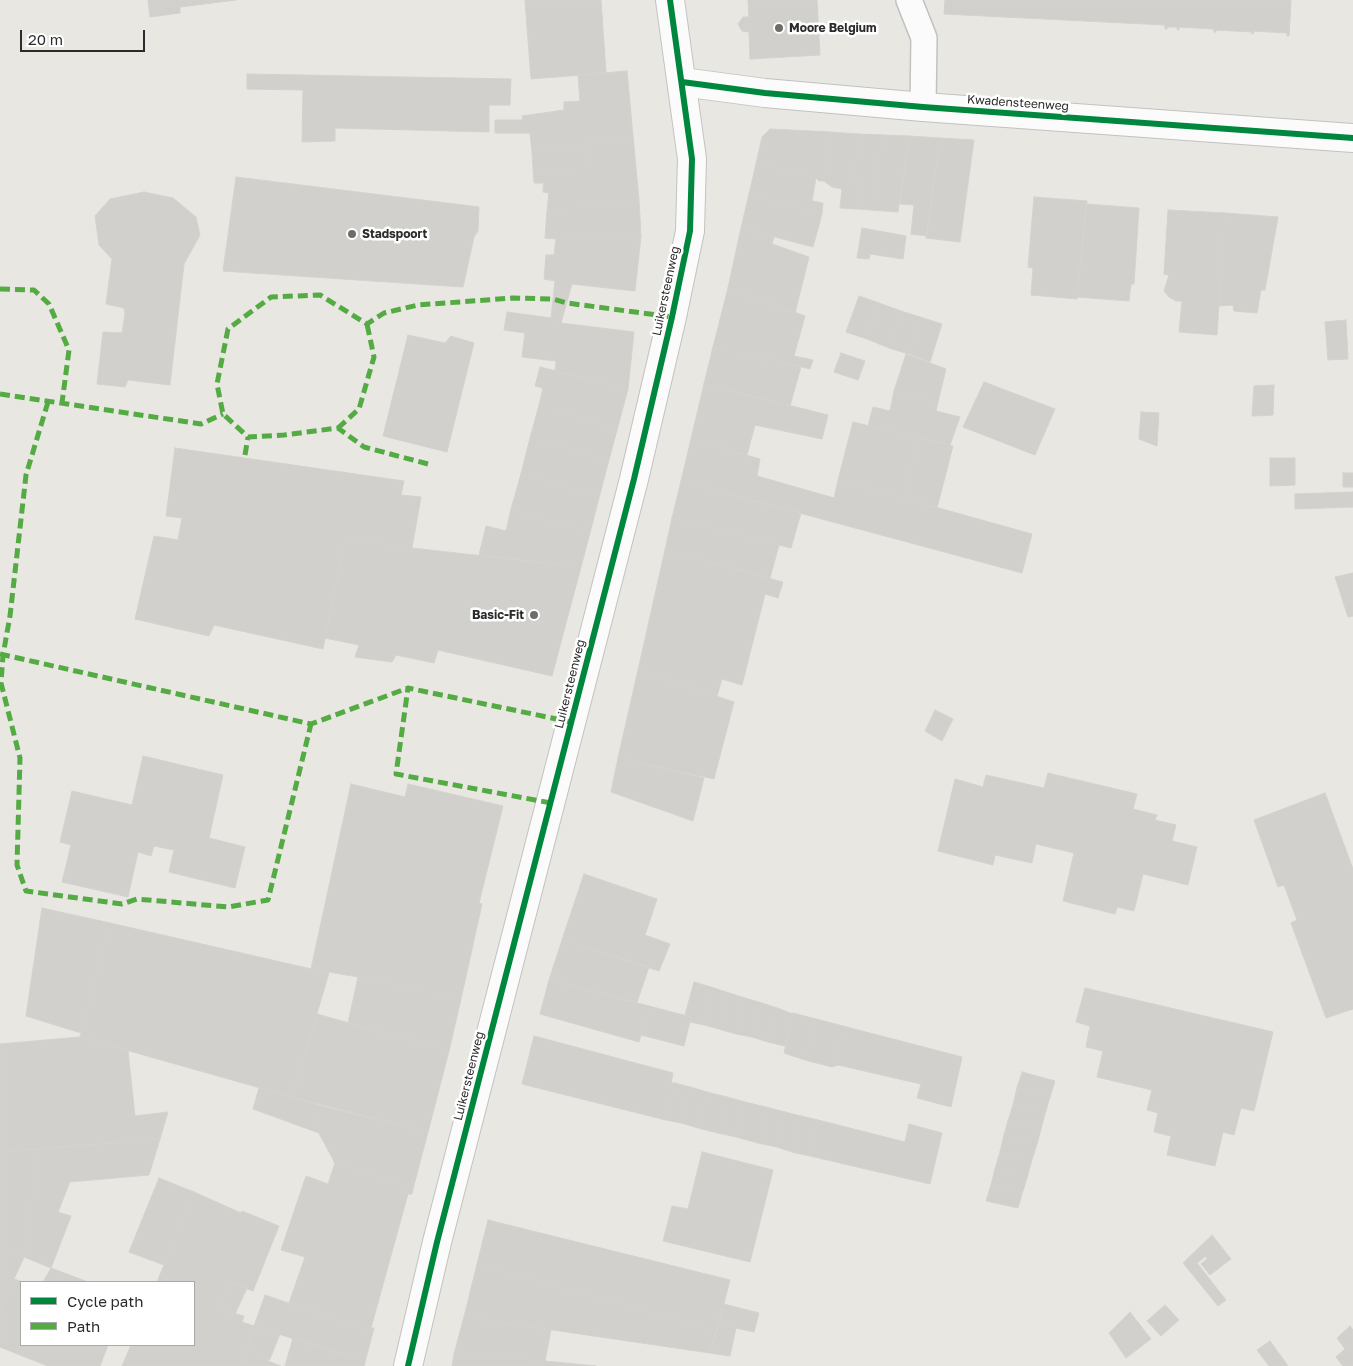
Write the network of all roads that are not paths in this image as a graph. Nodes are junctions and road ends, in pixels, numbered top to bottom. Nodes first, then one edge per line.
1 (670, 0) edge
2 (909, 0) edge
3 (682, 82) junction
4 (923, 107) junction
5 (1353, 138) edge
6 (408, 1366) edge

1 - 3 street, Luikersteenweg
2 - 4 lane
3 - 4 street, Kwadensteenweg
3 - 6 street, Luikersteenweg
4 - 5 street, Kwadensteenweg

